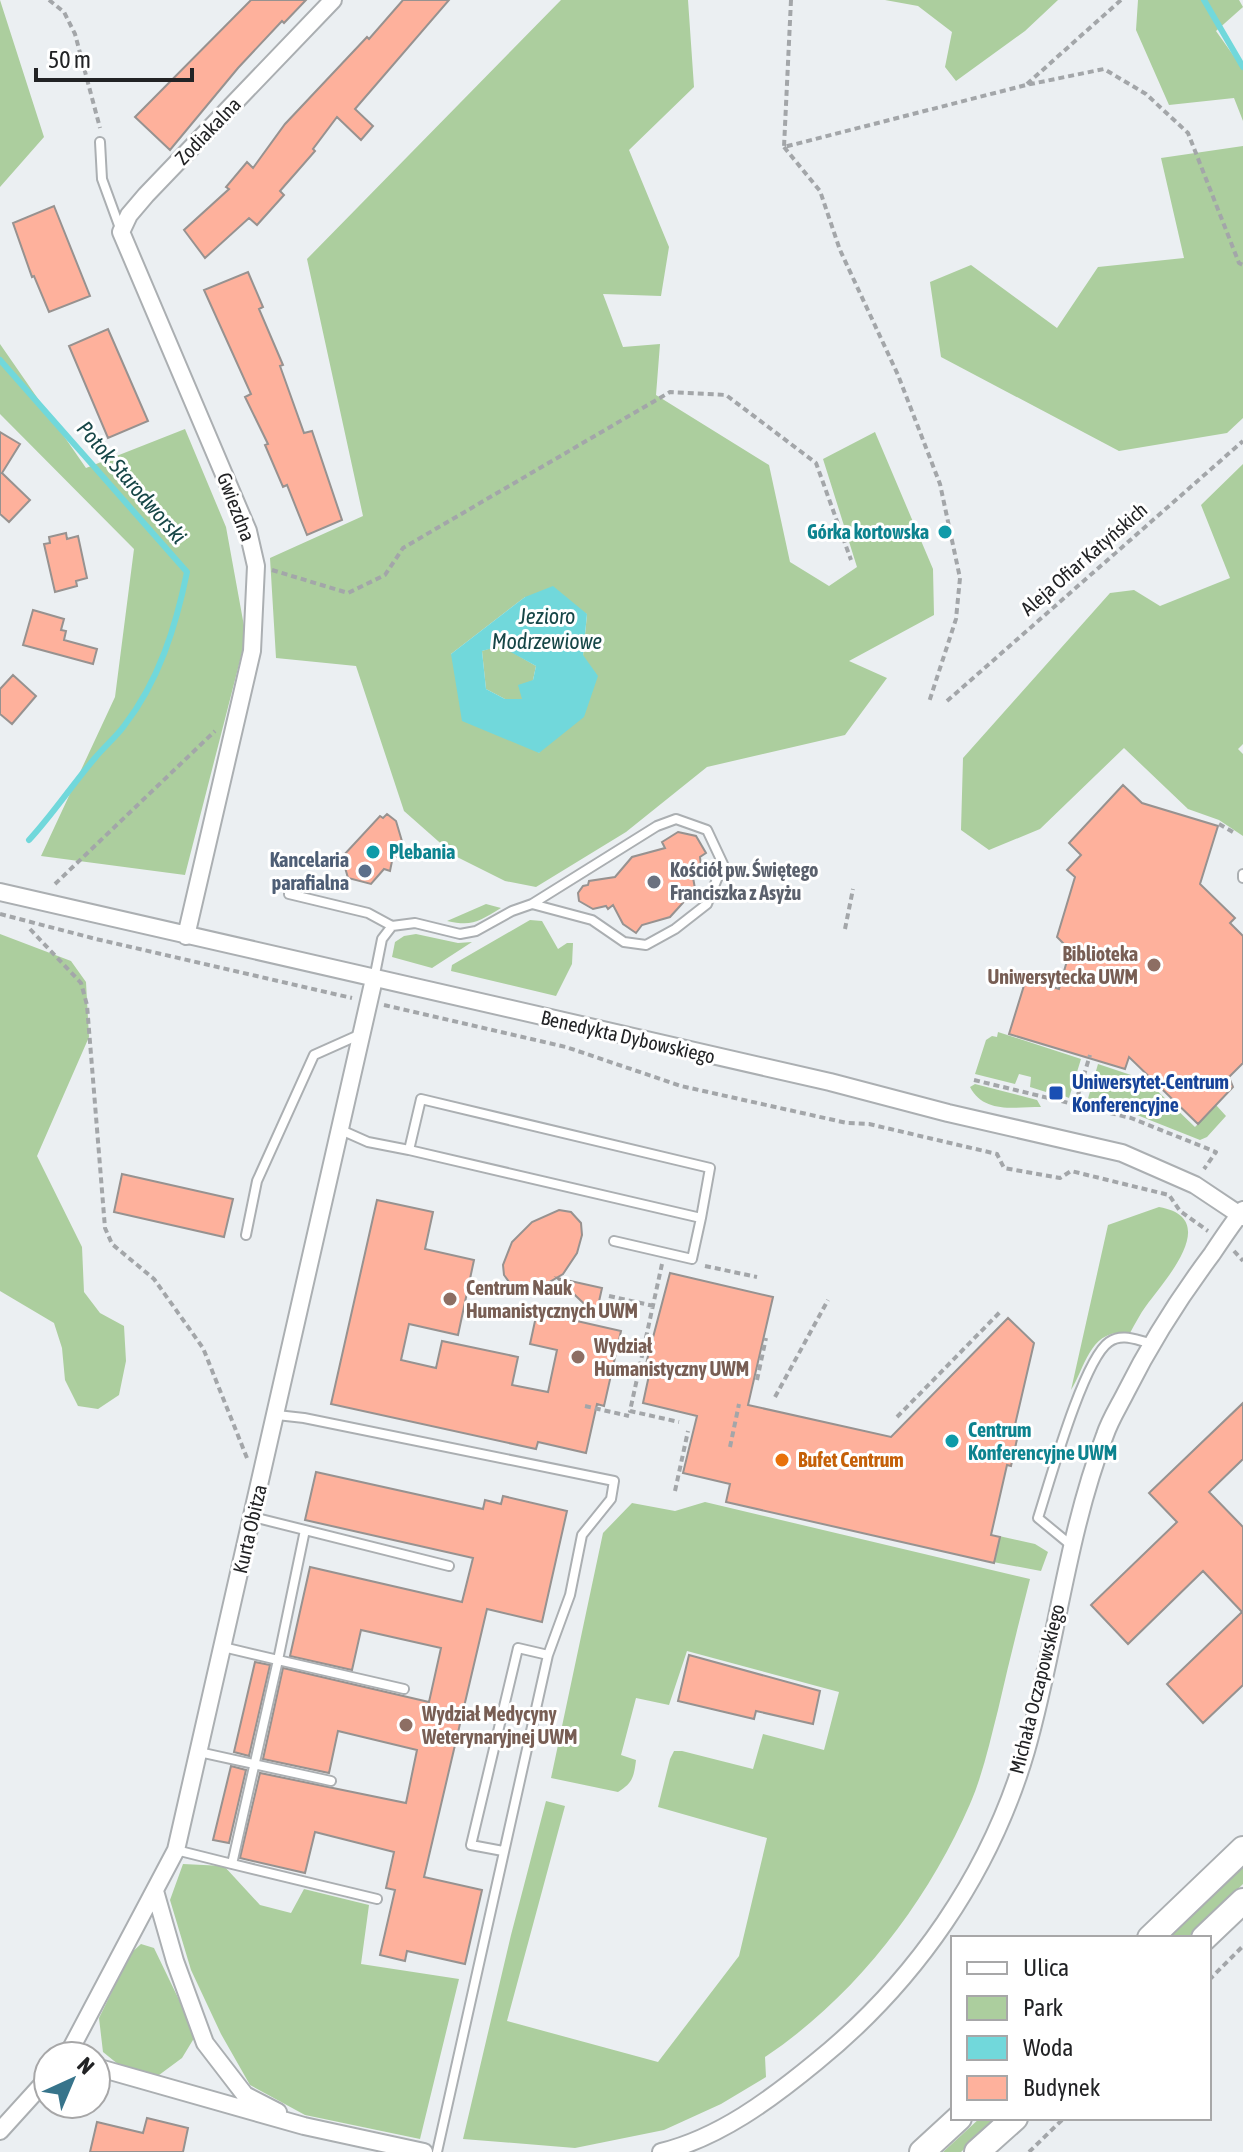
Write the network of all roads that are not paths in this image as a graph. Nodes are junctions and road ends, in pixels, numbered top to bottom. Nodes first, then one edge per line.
1 (333, 0) edge
2 (100, 142) road end
3 (121, 232) junction
4 (0, 892) edge
5 (289, 894) dead end
6 (532, 904) junction
7 (392, 926) junction
8 (186, 936) junction
9 (374, 979) junction
10 (362, 1034) junction
11 (341, 1130) junction
12 (409, 1150) junction
13 (1242, 1213) edge
14 (701, 1218) junction
15 (246, 1235) dead end
16 (614, 1241) dead end
17 (1150, 1343) junction
18 (277, 1415) junction
19 (253, 1517) junction
20 (305, 1530) junction
21 (1072, 1546) junction
22 (449, 1566) dead end
23 (223, 1647) junction
24 (548, 1655) junction
25 (278, 1660) junction
26 (404, 1689) dead end
27 (199, 1752) junction
28 (255, 1764) junction
29 (331, 1781) dead end
30 (1243, 1849) edge
31 (176, 1850) junction
32 (503, 1851) junction
33 (232, 1864) junction
34 (155, 1891) junction
35 (377, 1899) dead end
36 (1243, 1901) edge
37 (1152, 1936) edge
38 (1206, 1936) edge
39 (76, 2040) edge
40 (112, 2072) edge
41 (32, 2096) edge
42 (957, 2120) edge
43 (1013, 2120) edge
44 (304, 2126) junction
45 (0, 2131) edge
46 (424, 2152) edge
47 (437, 2152) edge
48 (661, 2152) edge
49 (922, 2152) edge
50 (977, 2152) edge

1 - 3 street, Zodiakalna
2 - 3 lane, Gwiezdna
3 - 8 street, Gwiezdna
4 - 8 street, Benedykta Dybowskiego
5 - 7 lane
6 - 6 lane
6 - 7 lane
7 - 9 lane
8 - 9 street, Benedykta Dybowskiego
9 - 10 street, Kurta Obitza
9 - 13 street, Benedykta Dybowskiego
10 - 11 street, Kurta Obitza
10 - 15 lane
11 - 12 lane
11 - 18 street, Kurta Obitza
12 - 14 lane
12 - 14 lane
13 - 17 street, Michała Oczapowskiego
14 - 16 lane
17 - 21 street, Michała Oczapowskiego
17 - 21 lane
18 - 19 street, Kurta Obitza
18 - 24 lane
19 - 20 lane
19 - 23 street, Kurta Obitza
20 - 22 lane
20 - 25 lane
21 - 48 street, Michała Oczapowskiego
23 - 25 lane
23 - 27 street, Kurta Obitza
24 - 32 lane
24 - 32 lane
25 - 26 lane
25 - 28 lane
27 - 28 lane
27 - 31 street, Kurta Obitza
28 - 29 lane
28 - 33 lane
30 - 37 main road
31 - 33 lane
31 - 34 street, Kurta Obitza
32 - 47 lane
33 - 35 lane
34 - 39 street, Kurta Obitza
34 - 44 street
36 - 38 main road
40 - 44 street
41 - 45 street
42 - 49 main road
43 - 50 main road
44 - 46 street

